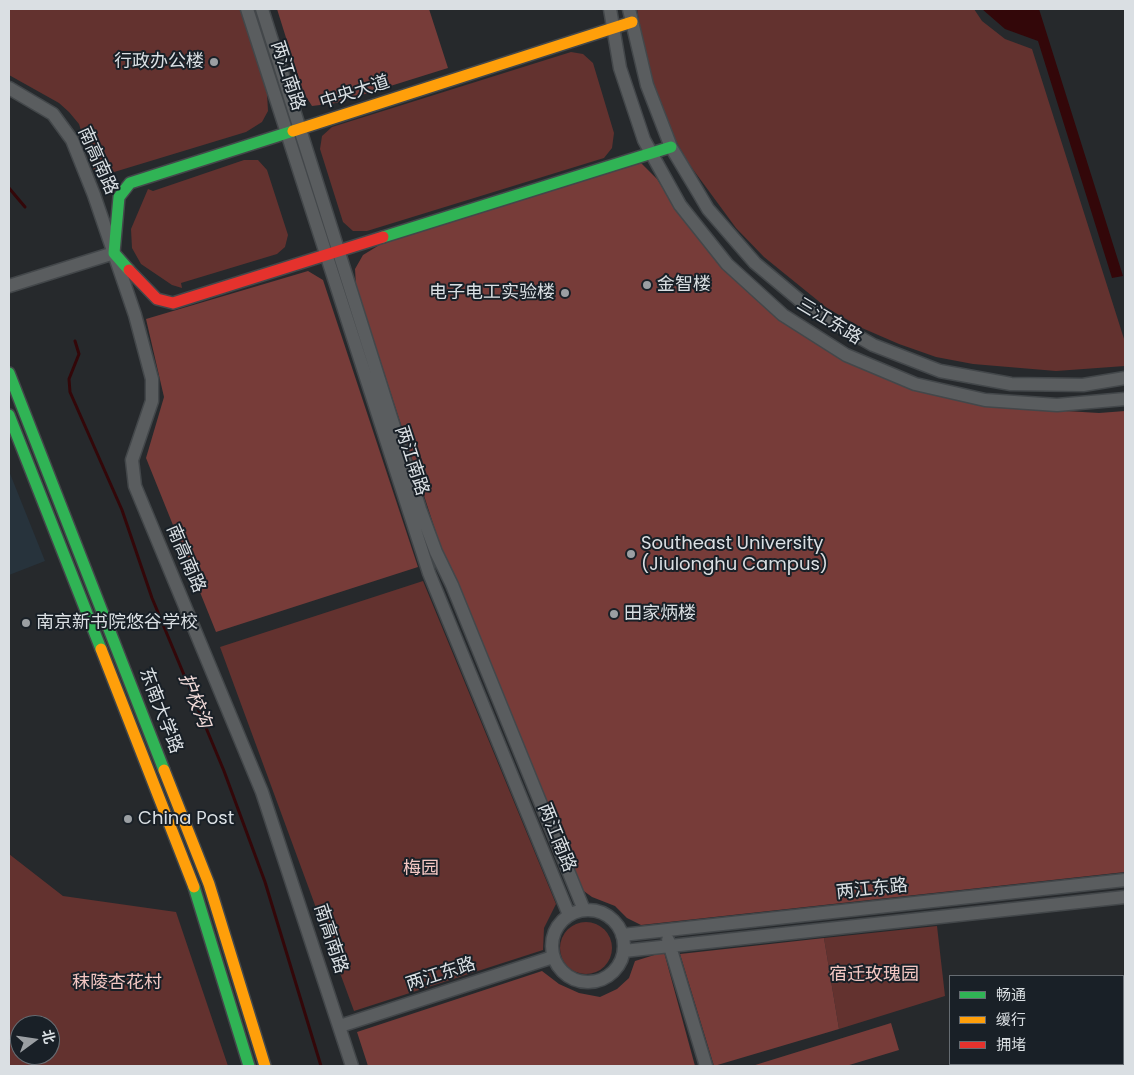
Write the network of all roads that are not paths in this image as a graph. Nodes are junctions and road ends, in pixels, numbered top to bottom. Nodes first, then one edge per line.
1 (247, 9) edge
2 (262, 9) edge
3 (610, 9) edge
4 (629, 9) edge
5 (632, 22) junction
6 (613, 28) junction
7 (9, 88) edge
8 (300, 129) junction
9 (287, 133) junction
10 (671, 147) junction
11 (652, 153) junction
12 (114, 253) junction
13 (333, 254) junction
14 (9, 286) edge
15 (9, 374) edge
16 (1125, 378) edge
17 (1125, 399) edge
18 (9, 416) edge
19 (1125, 880) edge
20 (1125, 897) edge
21 (584, 910) junction
22 (569, 915) junction
23 (665, 930) junction
24 (622, 935) junction
25 (670, 946) junction
26 (624, 951) junction
27 (553, 957) junction
28 (340, 1026) junction
29 (249, 1066) edge
30 (265, 1066) edge
31 (352, 1066) edge
32 (706, 1066) edge

1 - 9 street, 两江南路
2 - 8 street, 两江南路
3 - 6 street, 三江东路
4 - 5 street, 三江东路
5 - 6 main road, 中央大道
5 - 10 street, 三江东路
6 - 8 main road, 中央大道
6 - 11 street, 三江东路
7 - 12 street, 南高南路
8 - 9 main road, 中央大道
8 - 13 street, 两江南路
9 - 12 main road, 中央大道
9 - 13 street, 两江南路
10 - 11 main road
10 - 16 street, 三江东路
11 - 13 main road
11 - 17 street, 三江东路
12 - 13 main road
12 - 14 street
12 - 28 street, 南高南路
13 - 21 street, 两江南路
13 - 22 street, 两江南路
15 - 30 main road, 东南大学路
18 - 29 main road, 东南大学路
19 - 23 street, 两江东路
20 - 25 street, 两江东路
21 - 22 street
21 - 24 street
22 - 27 street
23 - 24 street, 两江东路
23 - 25 street
24 - 26 street
25 - 26 street, 两江东路
25 - 32 street
26 - 27 street
27 - 28 street, 两江东路
28 - 31 street, 南高南路

